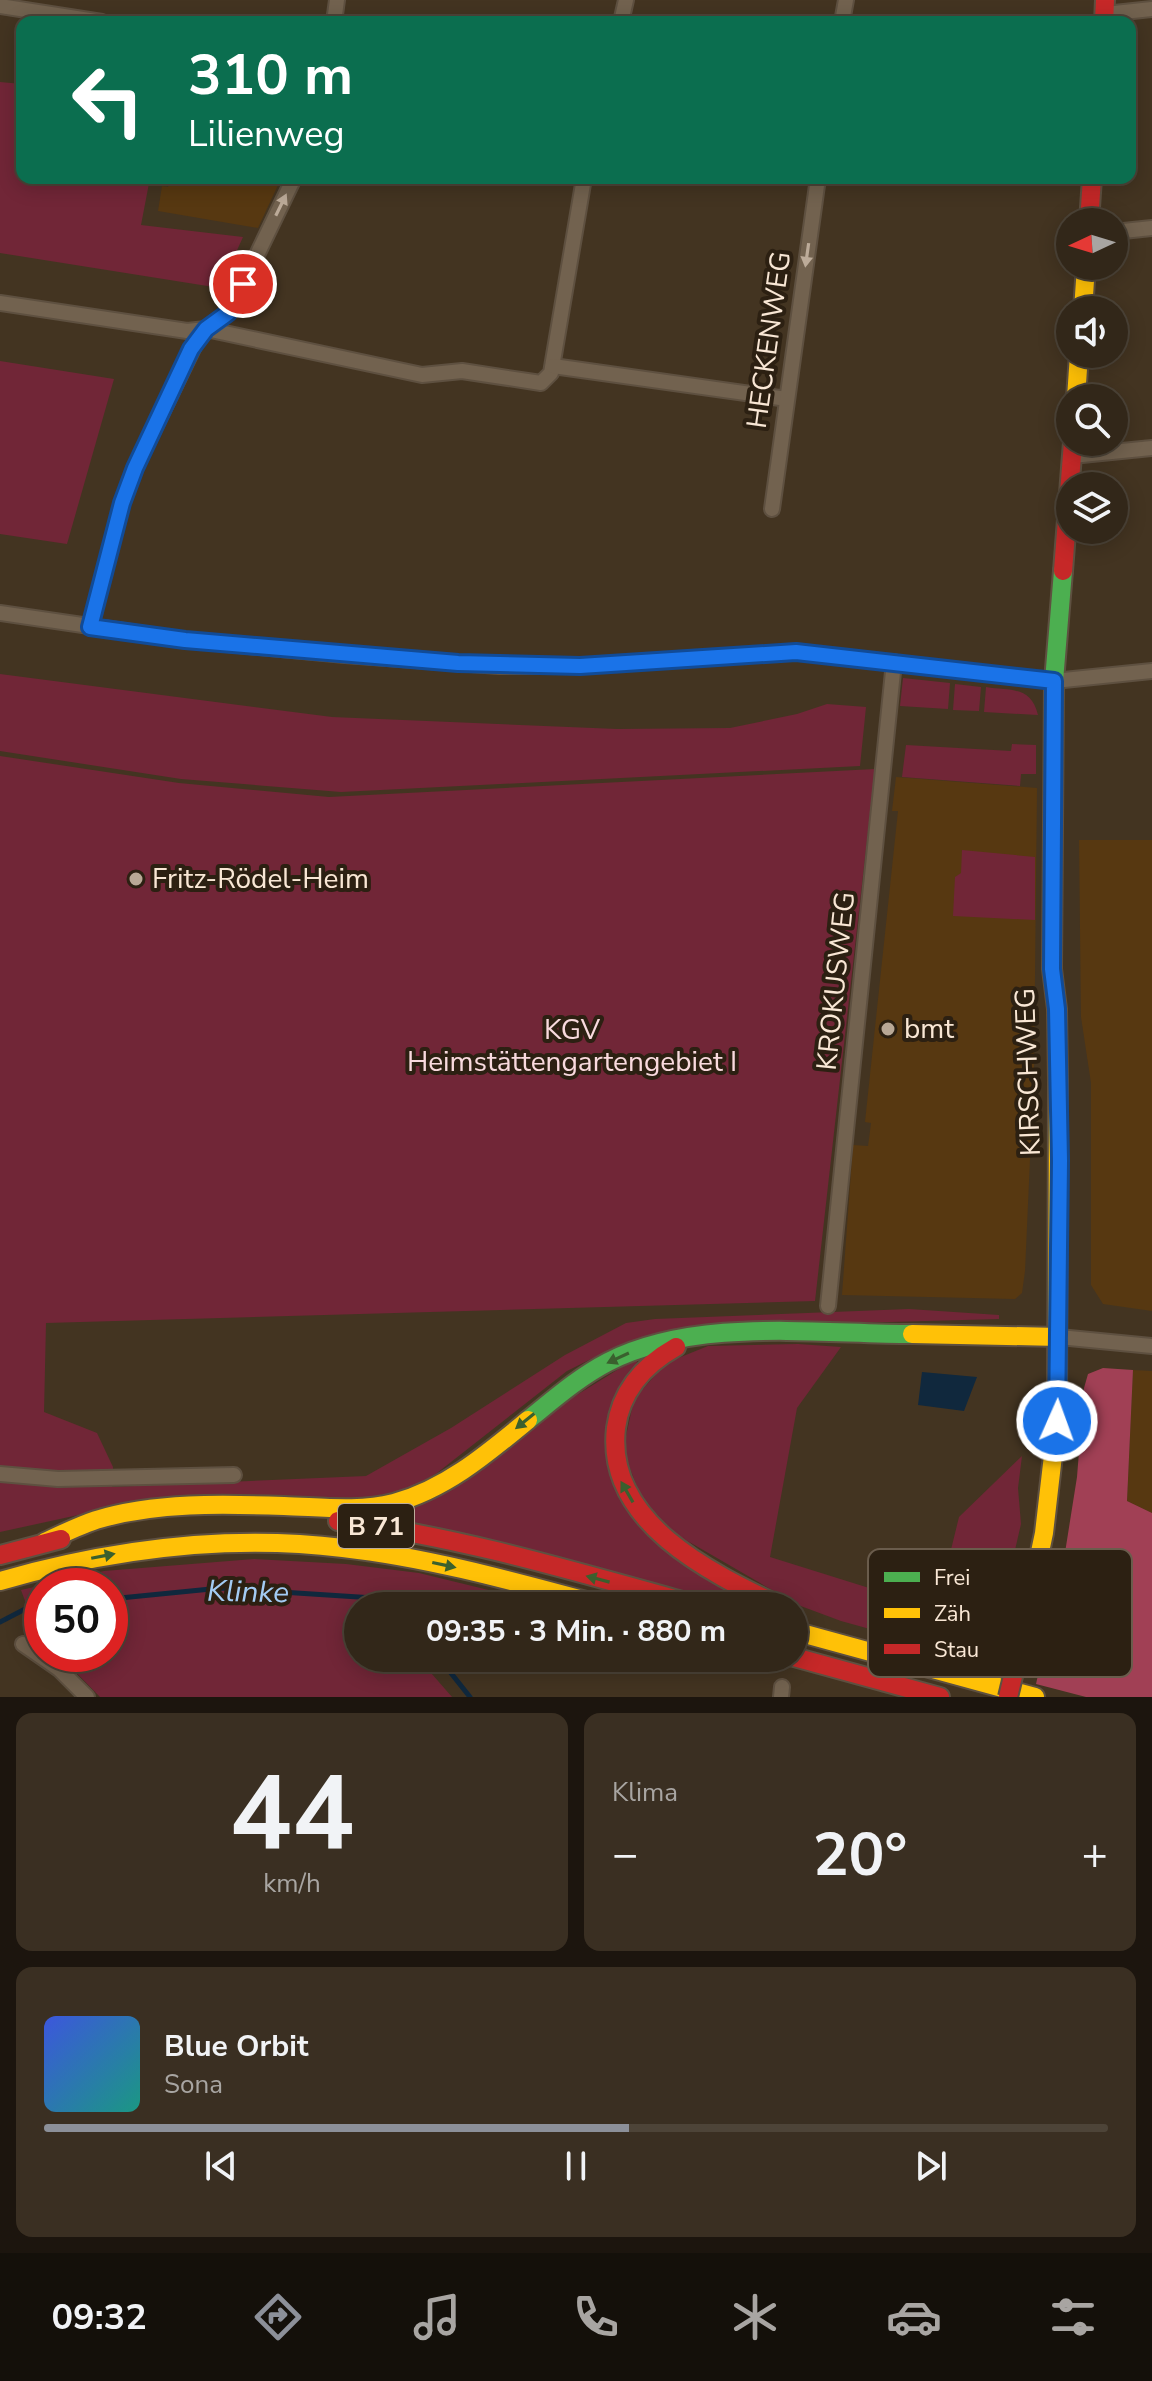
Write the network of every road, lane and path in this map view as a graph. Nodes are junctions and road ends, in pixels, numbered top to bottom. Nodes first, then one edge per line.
1 (0, 6) edge
2 (1152, 9) edge
3 (1105, 12) edge
4 (64, 16) edge
5 (291, 184) edge
6 (583, 184) edge
7 (817, 184) edge
8 (1092, 184) edge
9 (1090, 208) edge
10 (1152, 228) edge
11 (1128, 231) edge
12 (0, 303) edge
13 (206, 329) junction
14 (553, 366) junction
15 (787, 399) junction
16 (1128, 448) edge
17 (1152, 448) edge
18 (1071, 456) edge
19 (772, 509) dead end
20 (0, 613) edge
21 (90, 627) junction
22 (894, 662) junction
23 (1152, 671) edge
24 (1054, 681) junction
25 (828, 1306) dead end
26 (706, 1336) junction
27 (1059, 1337) junction
28 (1152, 1346) edge
29 (0, 1474) edge
30 (234, 1475) dead end
31 (45, 1542) junction
32 (1039, 1549) edge
33 (0, 1555) edge
34 (0, 1581) edge
35 (549, 1592) edge
36 (647, 1592) edge
37 (753, 1592) edge
38 (808, 1618) edge
39 (808, 1635) edge
40 (23, 1644) dead end
41 (853, 1647) junction
42 (868, 1651) edge
43 (808, 1661) edge
44 (962, 1677) edge
45 (1013, 1677) edge
46 (87, 1697) edge
47 (940, 1697) edge
48 (1008, 1697) edge
49 (1035, 1697) edge

1 - 4 street
2 - 3 street
13 -> 5 street
6 - 14 street
7 -> 15 street, HECKENWEG
8 - 9 main road
10 - 11 street
12 - 13 street
13 - 14 street
13 - 21 street
14 - 15 street
15 - 19 street, HECKENWEG
16 - 17 street
18 - 24 main road, KIRSCHWEG
20 - 21 street
21 - 22 street
22 - 24 street
22 - 25 street, KROKUSWEG
23 - 24 street
24 - 27 main road, KIRSCHWEG
26 - 27 main road
26 -> 31 main road
37 -> 26 main road
27 - 28 street
27 - 32 main road, KIRSCHWEG, bridge
29 - 30 street
31 - 33 main road, B 71
36 -> 31 main road, B 71
34 -> 35 main road, B 71
38 - 41 main road
39 - 41 main road
40 - 46 street
41 - 42 main road
43 - 47 main road
44 - 49 main road
45 - 48 main road, KIRSCHWEG, bridge

